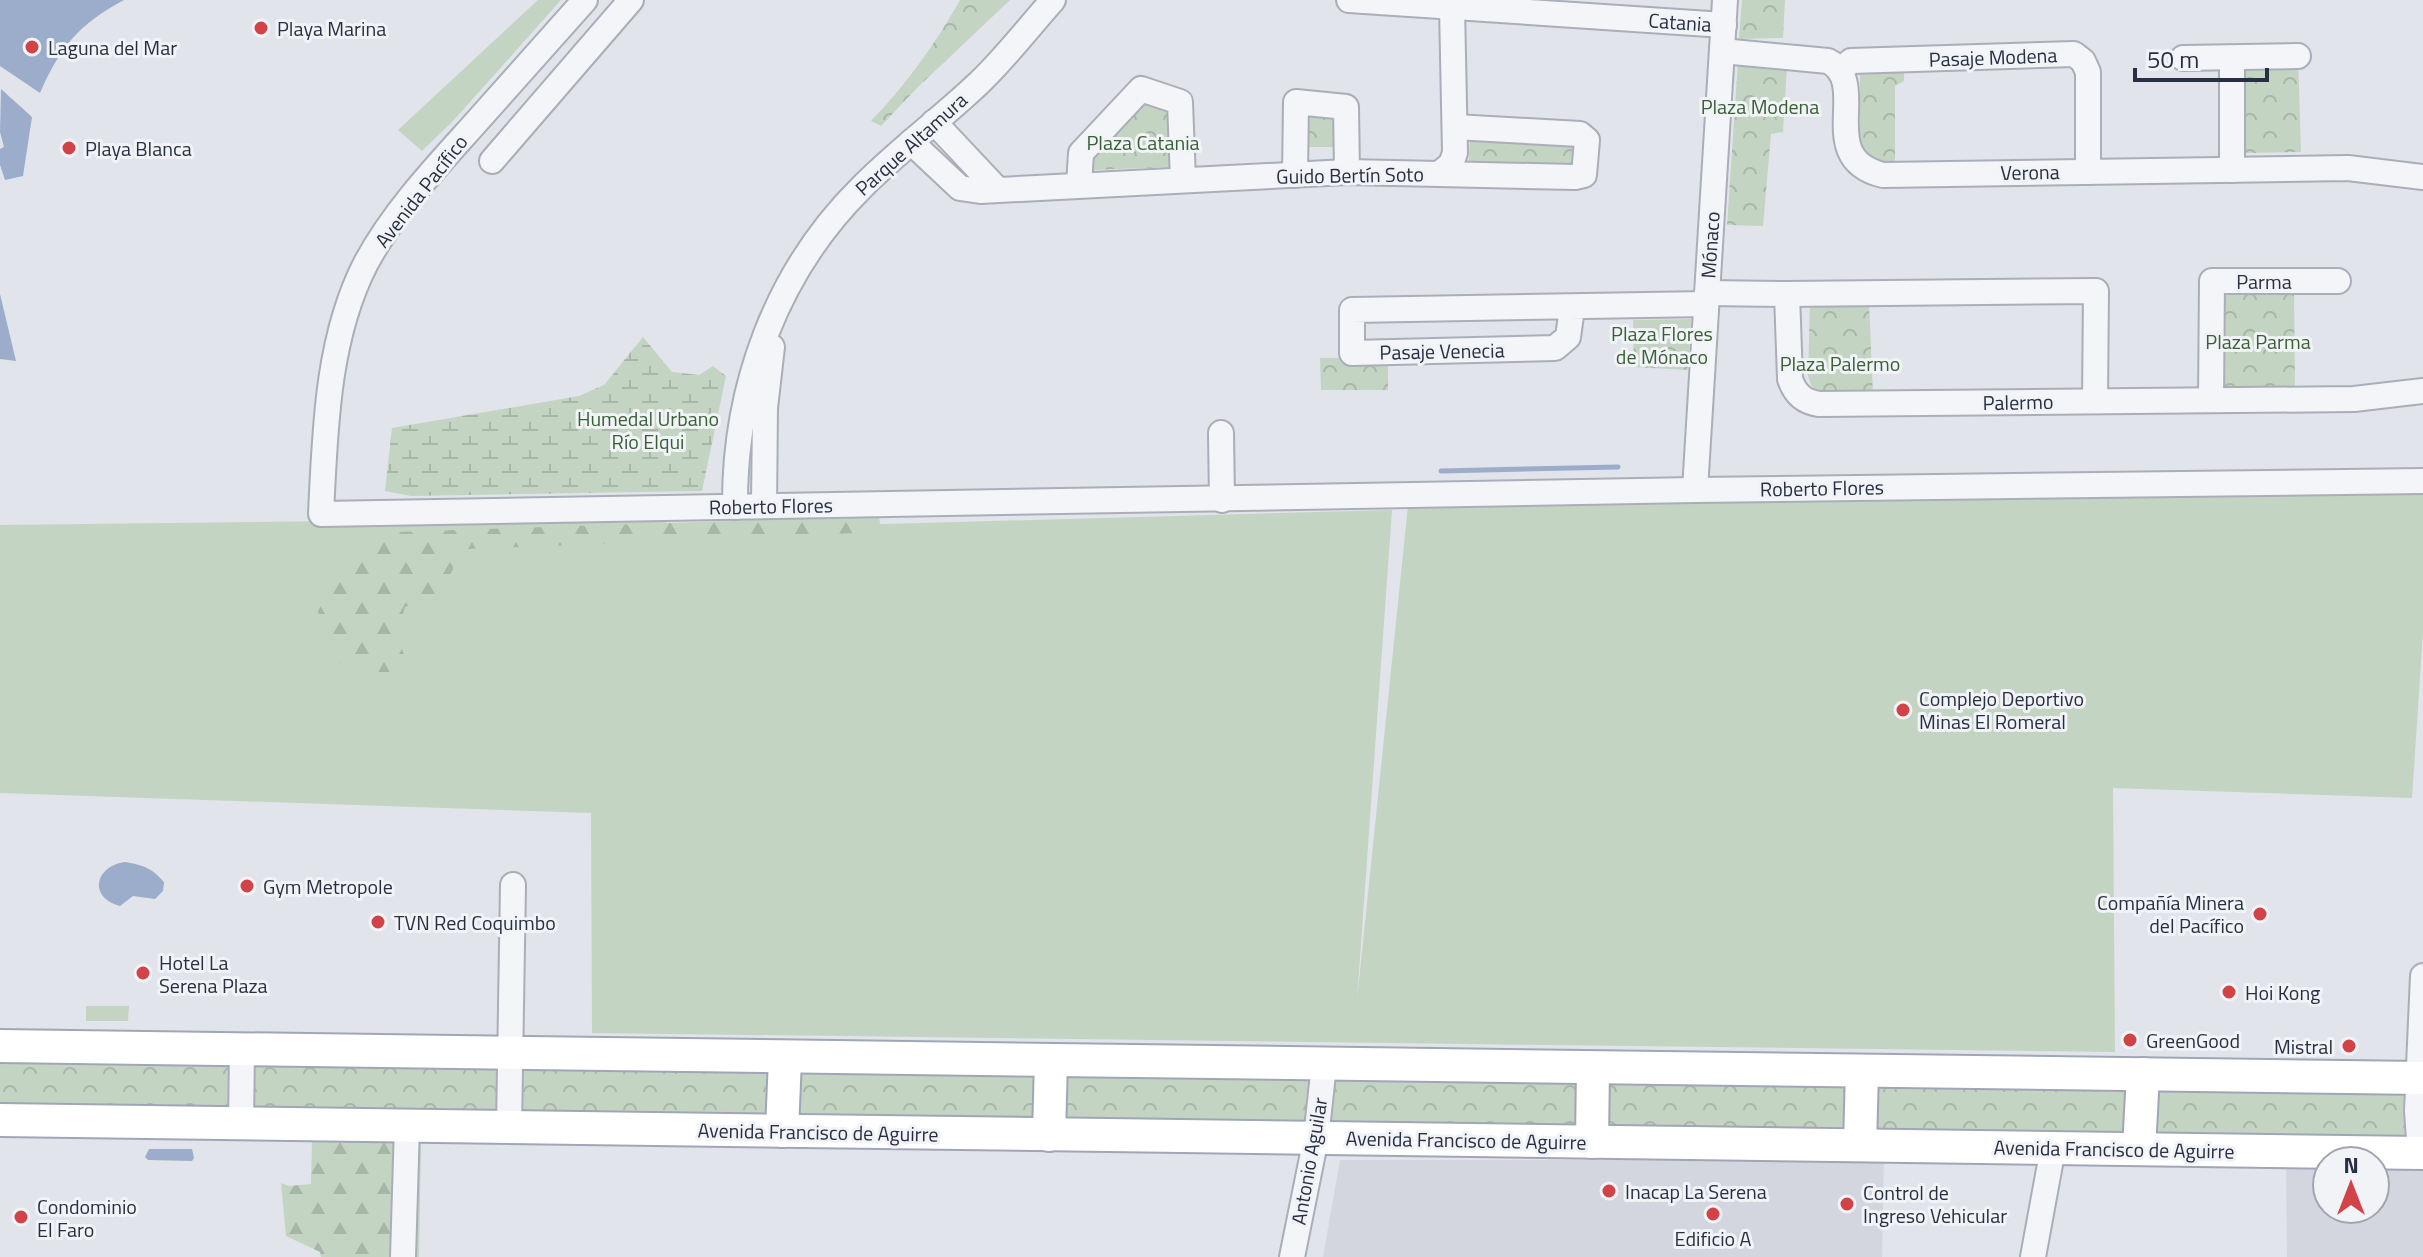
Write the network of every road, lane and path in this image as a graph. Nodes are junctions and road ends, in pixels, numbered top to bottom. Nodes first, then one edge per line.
1 (585, 0) edge
2 (631, 0) edge
3 (1053, 0) edge
4 (1349, 0) edge
5 (1725, 0) edge
6 (1452, 7) junction
7 (1590, 8) edge
8 (1724, 25) junction
9 (1722, 51) junction
10 (2298, 56) dead end
11 (2183, 58) dead end
12 (2232, 58) junction
13 (1840, 71) junction
14 (934, 122) junction
15 (1455, 127) junction
16 (911, 142) junction
17 (492, 161) dead end
18 (2232, 170) junction
19 (1347, 172) junction
20 (2088, 172) junction
21 (1439, 174) junction
22 (1295, 175) junction
23 (2423, 177) edge
24 (1183, 180) junction
25 (1079, 185) junction
26 (997, 189) junction
27 (2338, 281) dead end
28 (1787, 294) junction
29 (782, 298) junction
30 (1707, 299) junction
31 (1572, 308) junction
32 (2423, 391) edge
33 (2211, 400) junction
34 (2095, 401) junction
35 (1221, 433) dead end
36 (2423, 481) edge
37 (1695, 490) junction
38 (1222, 500) junction
39 (764, 506) junction
40 (735, 507) junction
41 (321, 514) joint
42 (513, 885) dead end
43 (2423, 976) edge
44 (0, 1046) edge
45 (242, 1049) junction
46 (512, 1053) junction
47 (785, 1058) junction
48 (1051, 1060) junction
49 (1324, 1065) junction
50 (1593, 1068) junction
51 (1862, 1071) junction
52 (2143, 1074) junction
53 (2420, 1078) edge
54 (0, 1120) edge
55 (241, 1124) junction
56 (407, 1126) junction
57 (509, 1128) junction
58 (782, 1131) junction
59 (1049, 1135) junction
60 (1316, 1138) junction
61 (1592, 1142) junction
62 (1860, 1145) junction
63 (2053, 1148) junction
64 (2139, 1149) junction
65 (2421, 1153) edge
66 (403, 1257) edge
67 (1292, 1257) edge
68 (2033, 1257) edge

1 - 41 street, Avenida Pacífico
2 - 17 street, Avenida Pacífico
3 - 14 street, Parque Altamura
4 - 6 street, Catania
5 - 8 street, Mónaco
6 - 7 street, Catania
6 - 15 street, Guido Bertín Soto
7 - 8 street, Catania
8 - 9 street, Mónaco
9 - 13 street
9 - 30 street, Mónaco
10 - 12 street
11 - 12 street
12 - 18 street
13 - 20 street, Verona
13 - 20 street, Pasaje Modena
14 - 16 street, Parque Altamura
14 - 26 street
15 - 21 street, Guido Bertín Soto
15 - 21 street
16 - 26 street, Guido Bertín Soto
16 - 29 street, Parque Altamura
18 - 20 street, Verona
18 - 23 street, Verona
19 - 21 street, Guido Bertín Soto
19 - 22 street, Guido Bertín Soto
19 - 22 street
22 - 24 street, Guido Bertín Soto
24 - 25 street, Guido Bertín Soto
24 - 25 street
25 - 26 street, Guido Bertín Soto
27 - 33 street, Parma
28 - 30 street
28 - 34 street, Palermo
28 - 34 street
29 - 39 street, Parque Altamura
29 - 40 street, Parque Altamura
30 - 31 street, Pasaje Venecia
30 - 37 street, Mónaco
31 - 31 street, Pasaje Venecia
32 - 33 street, Palermo
33 - 34 street, Palermo
35 - 38 street
36 - 37 street, Roberto Flores
37 - 38 street, Roberto Flores
38 - 39 street, Roberto Flores
39 - 40 street, Roberto Flores
40 - 41 street, Roberto Flores
42 - 46 street
43 - 53 street
44 - 45 main road
45 - 46 main road
45 - 55 street
46 - 47 main road
46 - 57 street
47 - 48 main road
47 - 58 main road
48 - 49 main road
48 - 59 main road
49 - 50 main road
49 - 60 street, Antonio Aguilar
50 - 51 main road
50 - 61 main road
51 - 52 main road
51 - 62 main road
52 - 53 main road
52 - 64 main road
53 - 65 street
54 - 55 main road, Avenida Francisco de Aguirre
55 - 56 main road, Avenida Francisco de Aguirre
56 - 57 main road, Avenida Francisco de Aguirre
56 - 66 street
57 - 58 main road, Avenida Francisco de Aguirre
58 - 59 main road, Avenida Francisco de Aguirre
59 - 60 main road, Avenida Francisco de Aguirre
60 - 61 main road, Avenida Francisco de Aguirre
60 - 67 street, Antonio Aguilar
61 - 62 main road, Avenida Francisco de Aguirre
62 - 63 main road, Avenida Francisco de Aguirre
63 - 64 main road, Avenida Francisco de Aguirre
63 - 68 street
64 - 65 main road, Avenida Francisco de Aguirre

